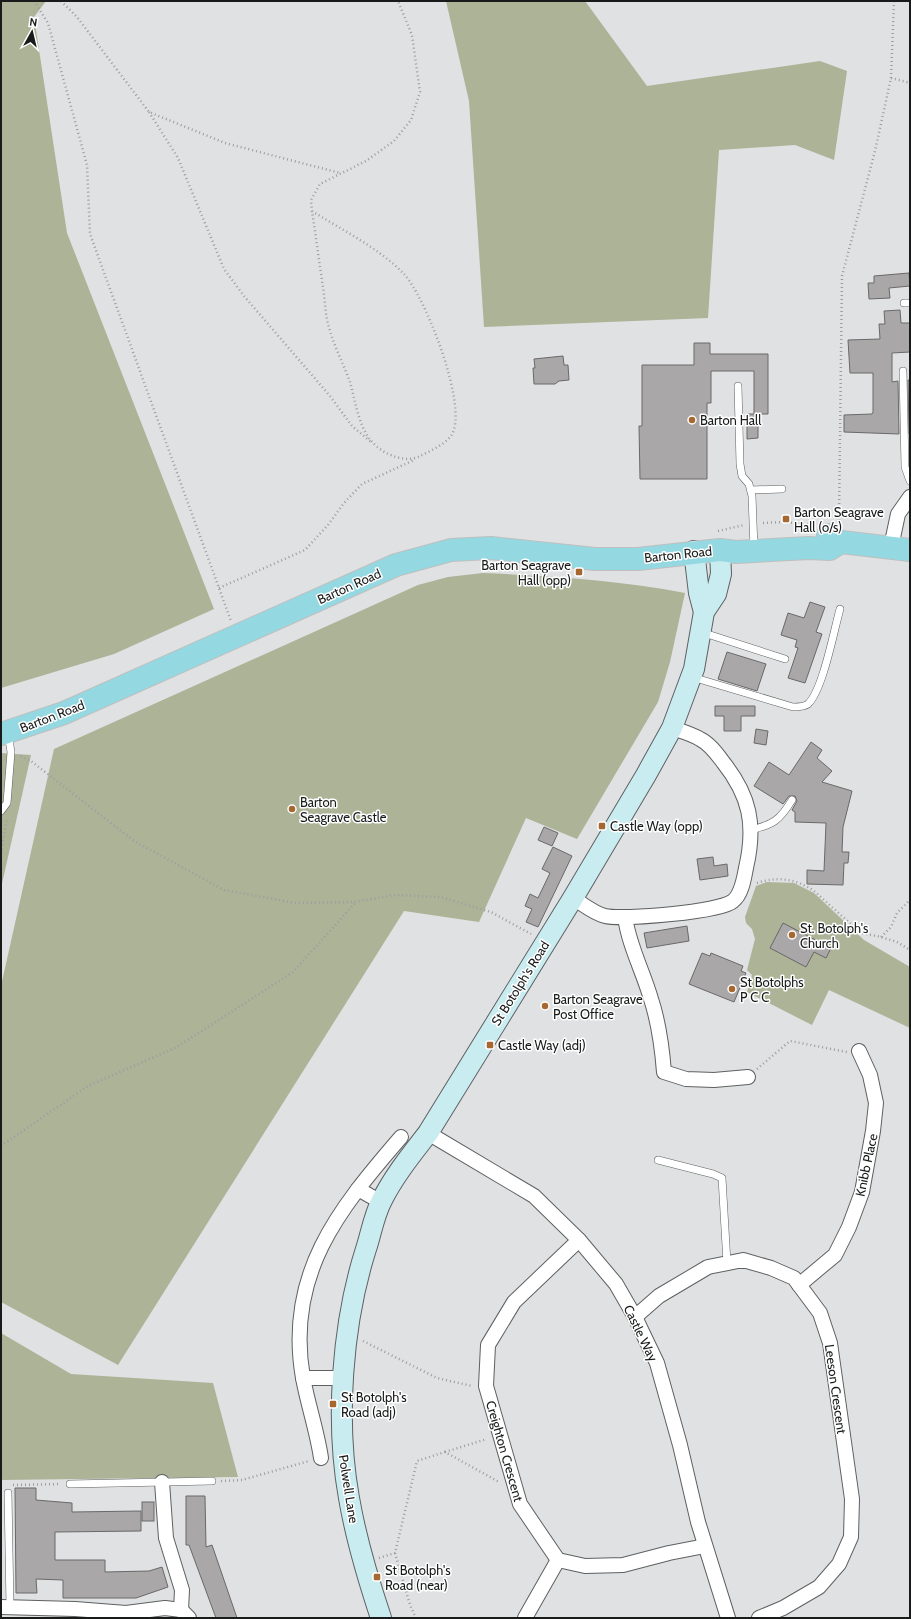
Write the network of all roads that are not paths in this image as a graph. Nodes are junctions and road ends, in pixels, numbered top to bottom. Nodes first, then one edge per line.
1 (902, 371) dead end
2 (738, 386) dead end
3 (910, 481) edge
4 (782, 489) dead end
5 (751, 490) junction
6 (910, 497) edge
7 (754, 544) junction
8 (900, 549) edge
9 (720, 550) junction
10 (694, 552) junction
11 (840, 609) dead end
12 (704, 612) junction
13 (701, 632) junction
14 (785, 659) dead end
15 (692, 677) junction
16 (672, 728) junction
17 (10, 738) edge
18 (792, 800) dead end
19 (1, 812) edge
20 (750, 830) junction
21 (573, 898) junction
22 (625, 917) junction
23 (859, 1051) road end
24 (748, 1077) road end
25 (428, 1133) junction
26 (401, 1138) dead end
27 (658, 1160) dead end
28 (358, 1189) junction
29 (381, 1202) junction
30 (579, 1240) junction
31 (727, 1263) junction
32 (799, 1285) junction
33 (635, 1317) junction
34 (346, 1356) joint
35 (303, 1378) junction
36 (343, 1378) junction
37 (321, 1458) road end
38 (212, 1481) road end
39 (162, 1482) junction
40 (70, 1484) road end
41 (8, 1493) dead end
42 (705, 1546) junction
43 (558, 1560) junction
44 (5, 1607) edge
45 (75, 1614) edge
46 (185, 1614) edge
47 (381, 1618) edge
48 (525, 1618) edge
49 (728, 1618) edge
50 (759, 1618) edge

1 - 3 lane
2 - 5 lane
4 - 5 lane
5 - 7 lane
6 - 8 street
7 - 8 main road, Barton Road
7 - 9 main road, Barton Road
9 - 10 main road, Barton Road
9 - 12 street, St Botolph's Road
10 - 12 street, St Botolph's Road
10 - 17 main road, Barton Road
11 - 15 lane
12 - 13 street, St Botolph's Road
13 - 14 lane
13 - 15 street, St Botolph's Road
15 - 16 street, St Botolph's Road
16 - 20 street
16 - 21 street, St Botolph's Road
17 - 19 lane
18 - 20 lane
20 - 22 street
21 - 22 street
21 - 25 street, St Botolph's Road
22 - 24 street
23 - 32 street, Knibb Place
25 - 29 street, St Botolph's Road
25 - 30 street, Castle Way
26 - 28 street
27 - 31 lane
28 - 29 street
28 - 35 street
29 - 34 street, St Botolph's Road
30 - 33 street, Castle Way
30 - 43 street, Creighton Crescent
31 - 32 street, Leeson Crescent
31 - 33 street, Leeson Crescent
32 - 50 street, Leeson Crescent
33 - 42 street, Castle Way
34 - 36 street, Polwell Lane
35 - 36 street
35 - 37 street
36 - 47 street, Polwell Lane
38 - 39 lane
39 - 40 lane
39 - 46 street
41 - 44 lane
42 - 43 street
42 - 49 street, Castle Way
43 - 48 street
44 - 45 street
45 - 46 street

